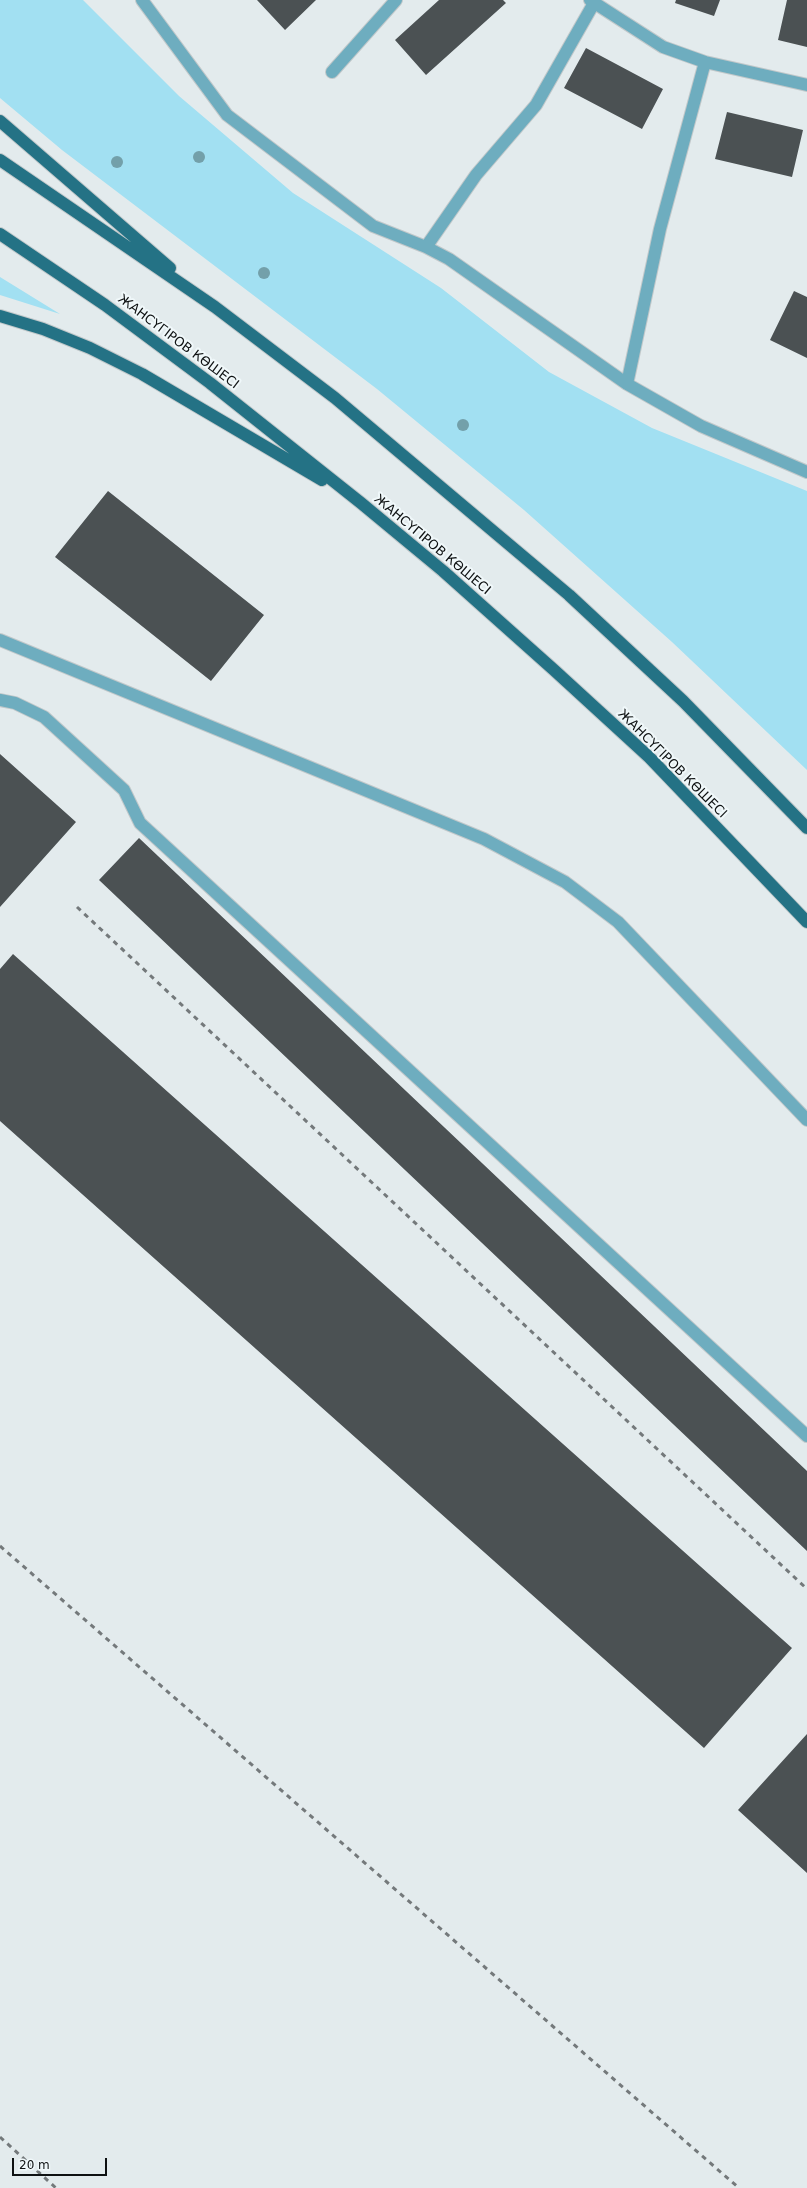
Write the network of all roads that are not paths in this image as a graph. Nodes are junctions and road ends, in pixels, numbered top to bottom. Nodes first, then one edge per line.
1 (142, 0) edge
2 (396, 0) edge
3 (592, 1) edge
4 (705, 62) junction
5 (332, 72) dead end
6 (807, 85) edge
7 (0, 121) edge
8 (0, 160) edge
9 (0, 234) edge
10 (426, 247) junction
11 (215, 307) junction
12 (0, 316) edge
13 (627, 384) junction
14 (807, 472) edge
15 (361, 503) junction
16 (0, 640) edge
17 (0, 700) edge
18 (807, 828) edge
19 (807, 922) edge
20 (807, 1120) edge
21 (807, 1436) edge

1 - 10 street
2 - 5 street
3 - 4 street
3 - 10 street
4 - 6 street
4 - 13 street
7 - 11 main road
8 - 11 main road
9 - 15 main road, ЖАНСҮГІРОВ КӨШЕСІ
10 - 13 street
11 - 18 main road
12 - 15 main road
13 - 14 street
15 - 19 main road, ЖАНСҮГІРОВ КӨШЕСІ
16 - 20 street
17 - 21 street

